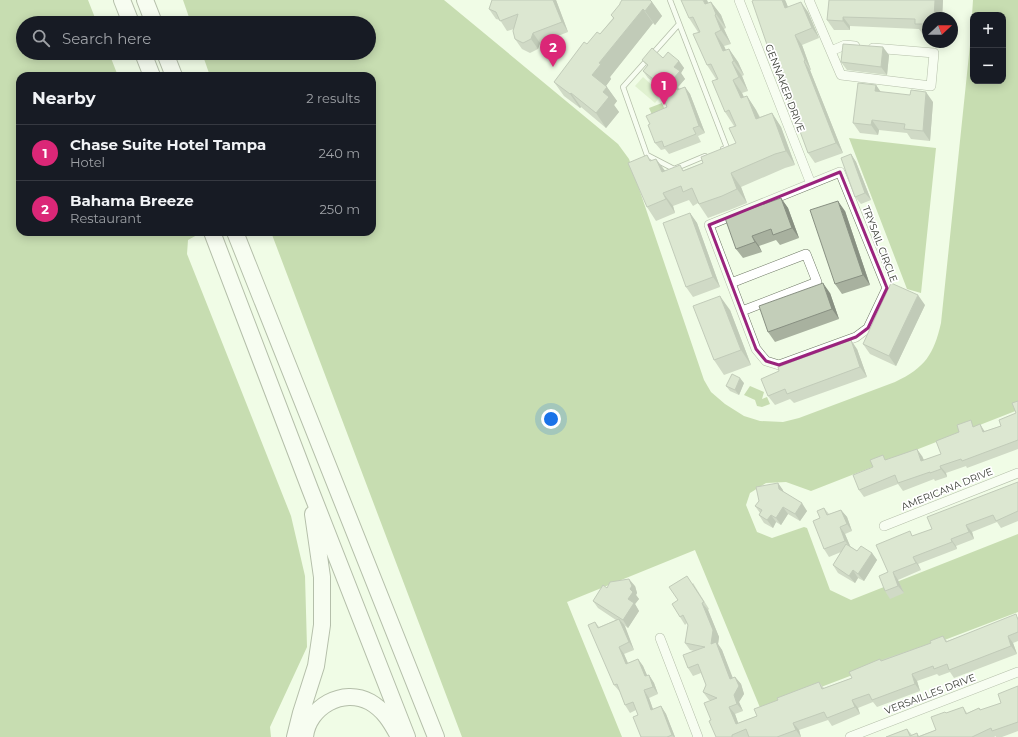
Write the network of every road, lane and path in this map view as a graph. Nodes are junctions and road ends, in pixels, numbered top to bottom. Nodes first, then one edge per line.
1 (122, 0) edge
2 (145, 0) edge
3 (670, 0) edge
4 (739, 0) edge
5 (810, 0) edge
6 (128, 16) edge
7 (151, 16) edge
8 (679, 24) junction
9 (831, 51) junction
10 (146, 60) edge
11 (168, 60) edge
12 (150, 72) edge
13 (172, 72) edge
14 (720, 150) edge
15 (714, 153) edge
16 (811, 184) junction
17 (213, 236) edge
18 (237, 236) edge
19 (731, 283) junction
20 (742, 311) junction
21 (1018, 473) edge
22 (310, 489) junction
23 (884, 526) dead end
24 (660, 638) dead end
25 (1018, 672) edge
26 (295, 737) edge
27 (305, 737) edge
28 (399, 737) edge
29 (407, 737) edge
30 (436, 737) edge
31 (698, 737) edge
32 (850, 737) edge

1 - 6 highway
2 - 7 highway
3 - 8 lane
4 - 16 street, GENNAKER DRIVE
5 - 9 street
8 - 14 lane
8 - 15 lane
9 - 9 street
10 - 12 highway
11 - 13 highway
16 - 19 street, TRYSAIL CIRCLE
16 - 20 street, TRYSAIL CIRCLE
17 - 22 highway
18 - 30 highway
19 - 20 street, TRYSAIL CIRCLE
19 - 20 street
21 - 23 street, AMERICANA DRIVE
22 - 26 highway
22 - 29 highway
24 - 31 street
25 - 32 street, VERSAILLES DRIVE
27 - 28 highway

